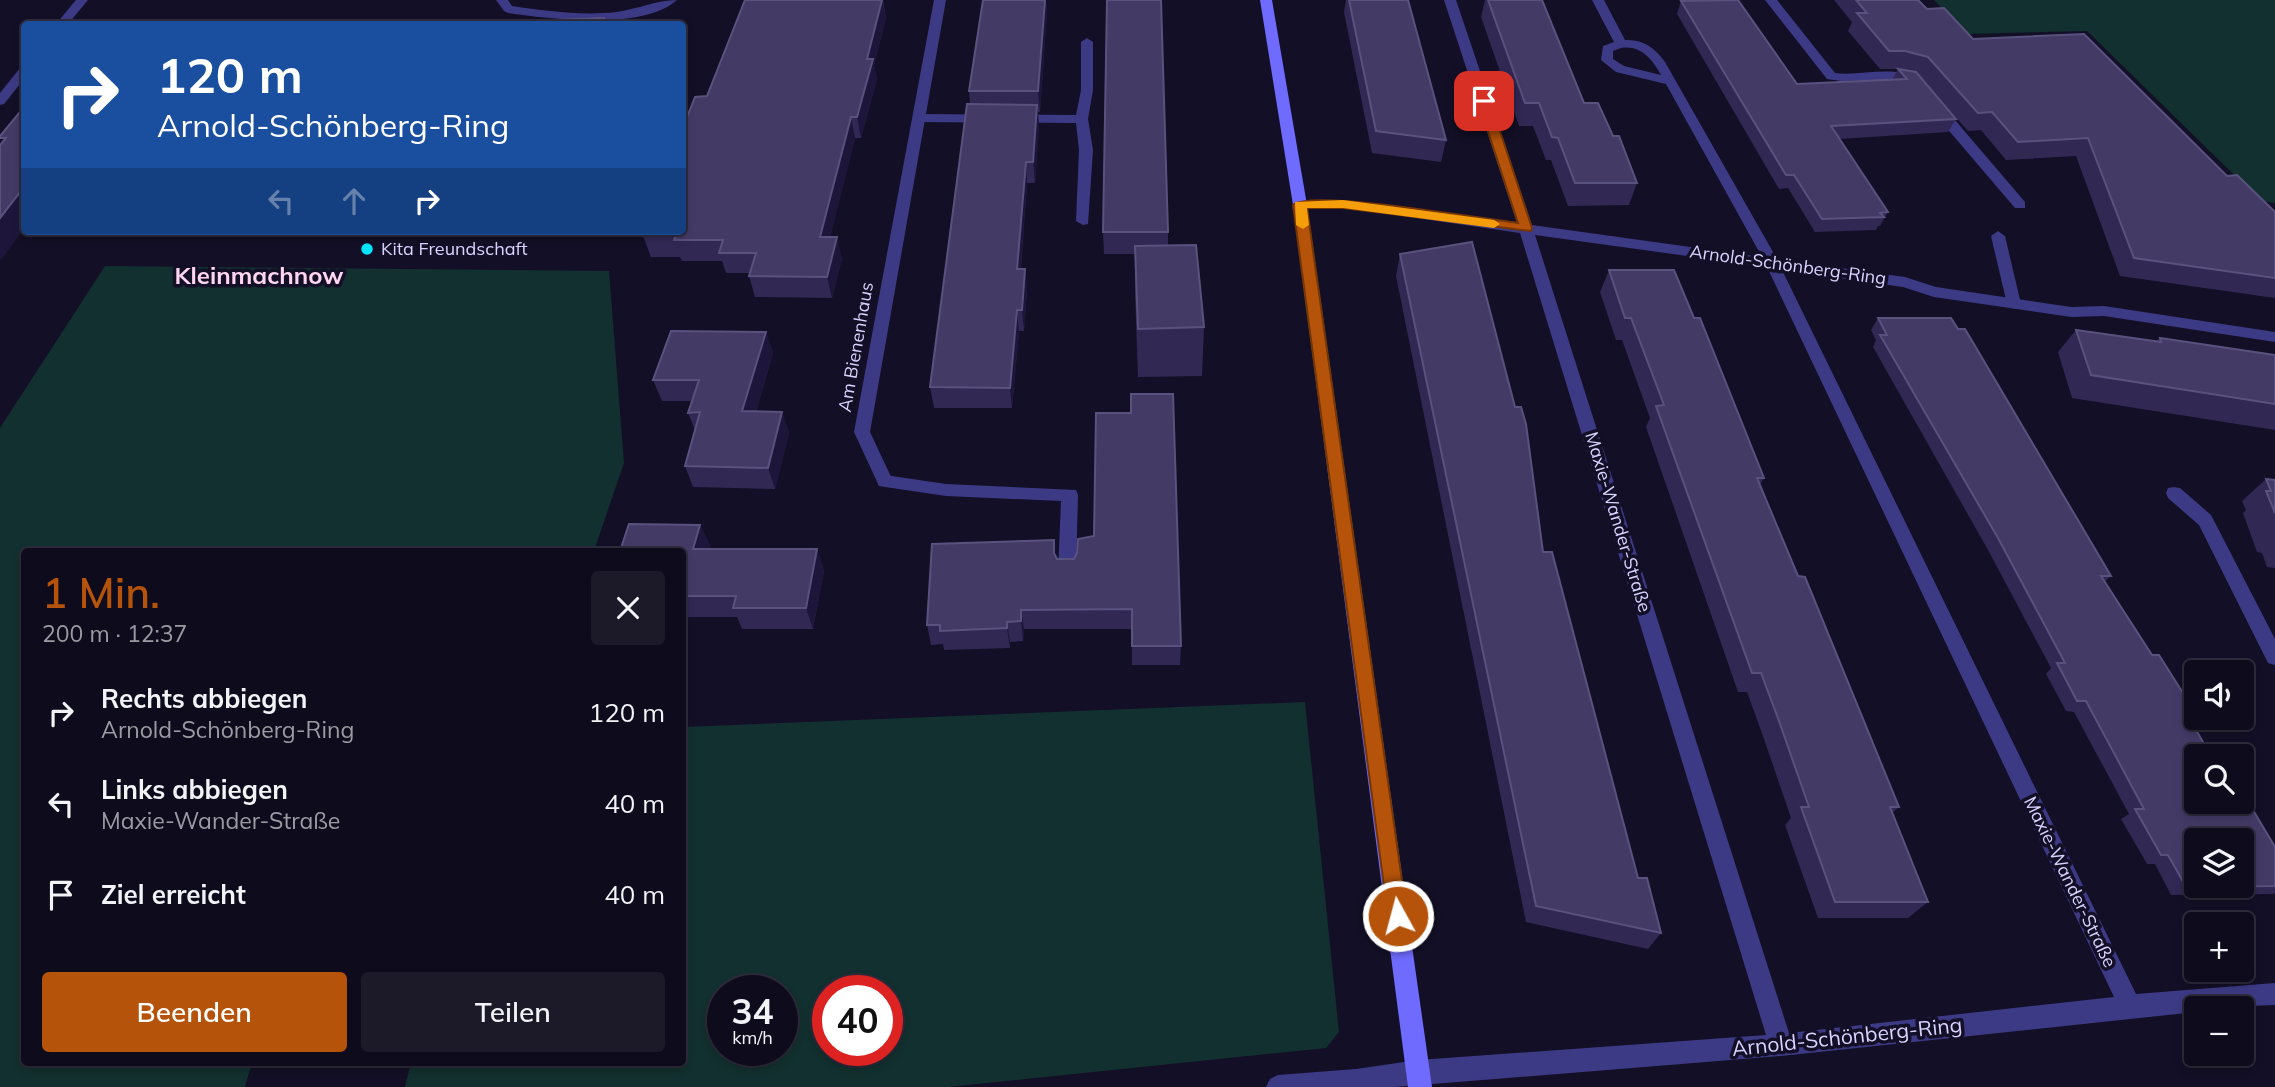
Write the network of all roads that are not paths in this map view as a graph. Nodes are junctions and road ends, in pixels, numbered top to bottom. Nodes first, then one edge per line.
1 (82, 0) edge
2 (502, 0) edge
3 (671, 0) edge
4 (940, 0) edge
5 (1266, 0) edge
6 (1450, 0) edge
7 (1598, 0) edge
8 (1771, 0) edge
9 (64, 21) edge
10 (1087, 42) dead end
11 (1620, 43) junction
12 (21, 75) edge
13 (1671, 81) junction
14 (0, 101) edge
15 (919, 118) junction
16 (1082, 119) junction
17 (1300, 205) junction
18 (2020, 205) dead end
19 (1083, 221) dead end
20 (1526, 228) junction
21 (1998, 236) dead end
22 (1772, 263) junction
23 (2014, 304) junction
24 (2275, 337) edge
25 (2174, 493) dead end
26 (1067, 573) edge
27 (2275, 657) edge
28 (2275, 994) edge
29 (2130, 1006) junction
30 (1781, 1045) junction
31 (1419, 1079) edge
32 (1278, 1087) edge

1 - 9 street
2 - 3 street
4 - 15 street, Am Bienenhaus
5 - 17 street
6 - 20 street, Maxie-Wander-Straße
7 - 11 street
8 - 18 street
10 - 16 street
11 - 13 street, Maxie-Wander-Straße
11 - 13 street
12 - 14 street
13 - 22 street, Maxie-Wander-Straße
15 - 16 street
15 - 26 street, Am Bienenhaus
16 - 19 street
17 - 20 street, Arnold-Schönberg-Ring
17 - 31 street
20 - 22 street, Arnold-Schönberg-Ring
20 - 30 street, Maxie-Wander-Straße
21 - 23 street
22 - 23 street, Arnold-Schönberg-Ring
22 - 29 street, Maxie-Wander-Straße
23 - 24 street, Arnold-Schönberg-Ring
25 - 27 street
28 - 29 street, Arnold-Schönberg-Ring
29 - 30 street, Arnold-Schönberg-Ring
30 - 31 street, Arnold-Schönberg-Ring
31 - 32 street, Arnold-Schönberg-Ring

